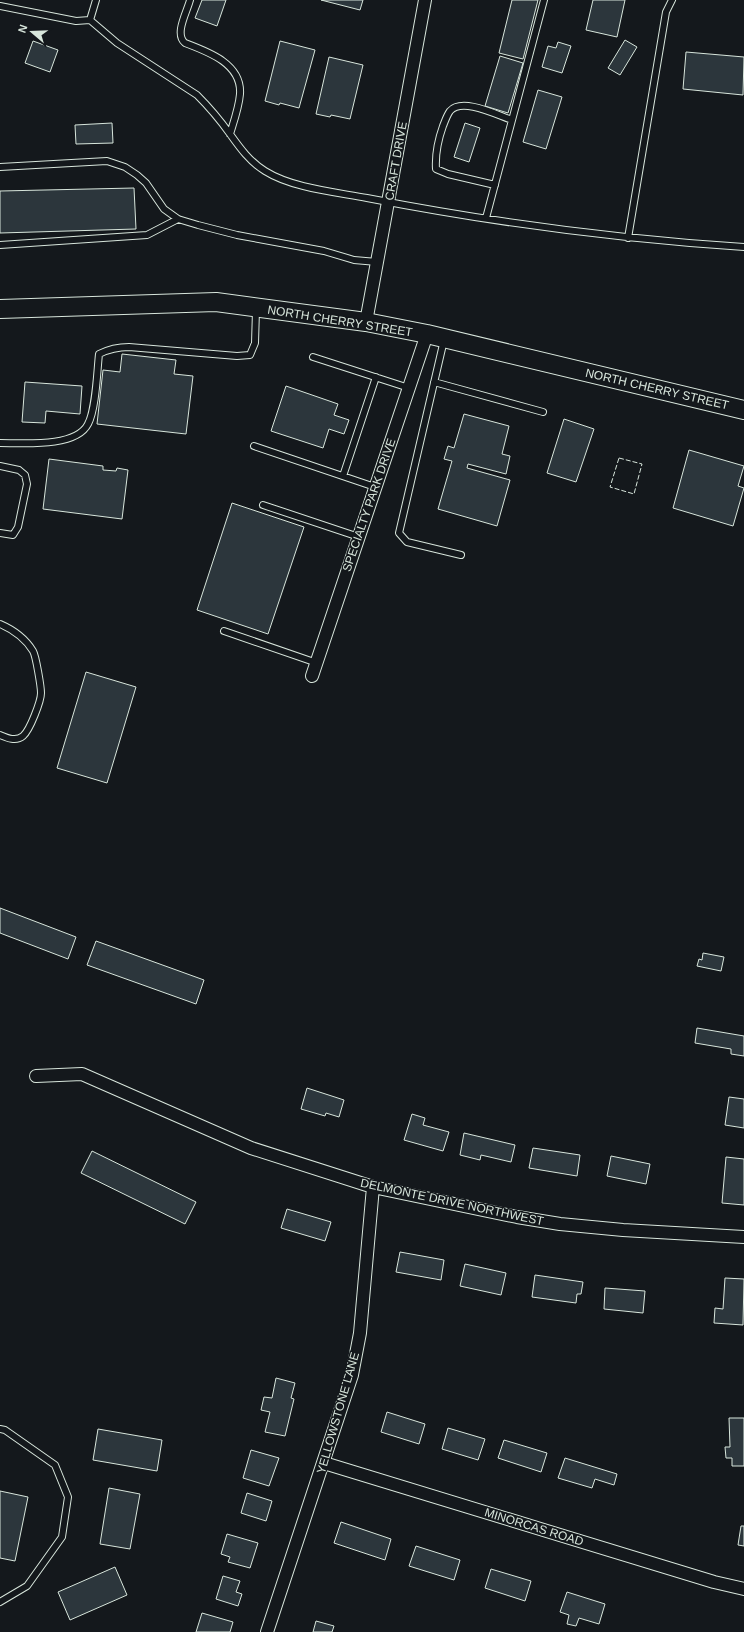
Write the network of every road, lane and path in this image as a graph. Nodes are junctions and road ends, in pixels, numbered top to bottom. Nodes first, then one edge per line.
1 (96, 0) edge
2 (190, 0) edge
3 (425, 0) edge
4 (544, 0) edge
5 (672, 0) edge
6 (0, 6) edge
7 (90, 20) junction
8 (512, 120) junction
9 (230, 134) junction
10 (0, 167) edge
11 (495, 185) junction
12 (388, 202) junction
13 (486, 218) junction
14 (178, 219) junction
15 (628, 238) junction
16 (0, 245) edge
17 (744, 248) edge
18 (377, 262) junction
19 (256, 308) junction
20 (0, 309) edge
21 (366, 322) junction
22 (427, 334) junction
23 (444, 339) junction
24 (313, 357) dead end
25 (376, 377) junction
26 (434, 382) junction
27 (409, 388) junction
28 (744, 410) edge
29 (543, 412) dead end
30 (0, 443) edge
31 (254, 446) dead end
32 (0, 466) edge
33 (343, 476) junction
34 (376, 487) junction
35 (263, 505) dead end
36 (0, 533) edge
37 (359, 538) junction
38 (461, 555) dead end
39 (0, 624) edge
40 (224, 631) dead end
41 (317, 663) junction
42 (312, 676) dead end
43 (0, 735) edge
44 (36, 1076) dead end
45 (373, 1187) junction
46 (744, 1237) edge
47 (0, 1429) edge
48 (324, 1463) junction
49 (744, 1589) edge
50 (0, 1602) edge
51 (267, 1632) edge

1 - 7 lane
2 - 9 lane
3 - 12 street, CRAFT DRIVE
4 - 8 lane
5 - 15 lane
6 - 7 lane
7 - 9 lane
8 - 11 lane
8 - 11 lane
9 - 12 lane
10 - 14 lane
11 - 13 lane
12 - 13 lane
12 - 18 street, CRAFT DRIVE
13 - 15 lane
14 - 16 lane
14 - 18 lane
15 - 17 lane
18 - 21 street, CRAFT DRIVE
19 - 20 main road, NORTH CHERRY STREET
19 - 21 main road, NORTH CHERRY STREET
19 - 30 lane
21 - 22 main road, NORTH CHERRY STREET
22 - 23 main road, NORTH CHERRY STREET
22 - 27 street, SPECIALTY PARK DRIVE
23 - 26 lane
23 - 28 main road, NORTH CHERRY STREET
24 - 25 lane
25 - 27 lane
25 - 33 lane
26 - 29 lane
26 - 38 lane
27 - 34 street, SPECIALTY PARK DRIVE
31 - 33 lane
32 - 36 lane
33 - 34 lane
34 - 37 street, SPECIALTY PARK DRIVE
35 - 37 lane
37 - 41 street, SPECIALTY PARK DRIVE
39 - 43 lane
40 - 41 lane
41 - 42 street, SPECIALTY PARK DRIVE
44 - 45 street, DELMONTE DRIVE NORTHWEST
45 - 46 street, DELMONTE DRIVE NORTHWEST
45 - 48 street, YELLOWSTONE LANE
47 - 50 lane
48 - 49 street, MINORCAS ROAD
48 - 51 street, YELLOWSTONE LANE

